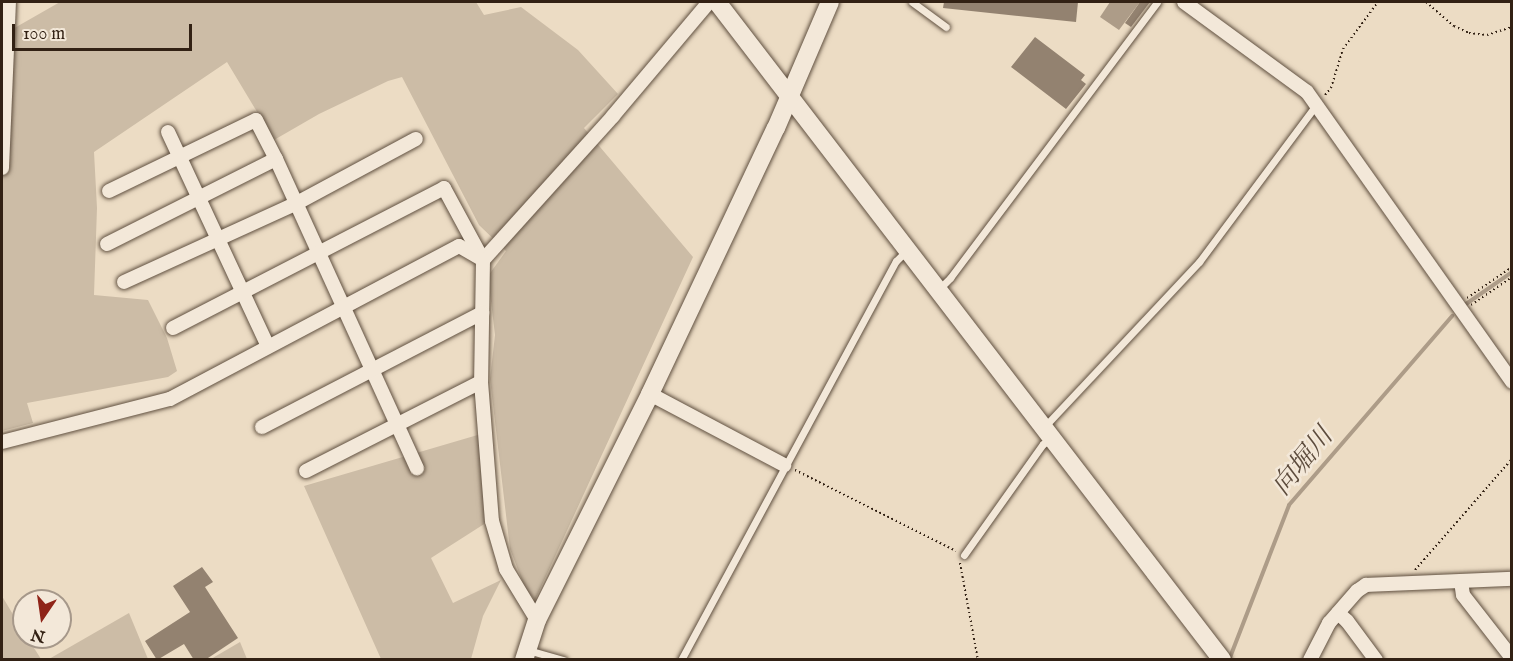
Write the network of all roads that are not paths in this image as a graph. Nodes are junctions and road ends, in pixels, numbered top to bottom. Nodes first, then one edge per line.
1 (9, 2) edge
2 (709, 2) edge
3 (717, 2) edge
4 (830, 2) edge
5 (912, 2) edge
6 (1157, 2) edge
7 (1184, 2) edge
8 (946, 27) dead end
9 (789, 97) junction
10 (1316, 105) junction
11 (168, 132) dead end
12 (416, 138) dead end
13 (180, 158) junction
14 (276, 159) junction
15 (2, 168) edge
16 (109, 191) dead end
17 (198, 200) junction
18 (297, 203) junction
19 (216, 240) junction
20 (107, 244) dead end
21 (908, 249) junction
22 (319, 252) junction
23 (483, 260) junction
24 (124, 282) dead end
25 (939, 289) junction
26 (242, 292) junction
27 (343, 306) junction
28 (482, 313) junction
29 (173, 328) dead end
30 (268, 346) junction
31 (372, 369) junction
32 (481, 382) junction
33 (1512, 382) edge
34 (650, 394) junction
35 (397, 424) junction
36 (262, 426) dead end
37 (1049, 431) junction
38 (2, 442) edge
39 (784, 465) junction
40 (417, 468) dead end
41 (306, 471) dead end
42 (964, 555) road end
43 (1512, 579) edge
44 (1461, 581) junction
45 (1338, 613) junction
46 (537, 620) junction
47 (525, 655) edge
48 (1512, 658) edge
49 (564, 660) edge
50 (681, 660) edge
51 (1222, 660) edge
52 (1310, 660) edge
53 (1376, 660) edge

1 - 15 street
2 - 23 street
3 - 9 street
4 - 9 street
5 - 8 lane
6 - 25 lane
7 - 10 street
9 - 21 street
9 - 34 street
10 - 33 street
10 - 37 lane
11 - 13 street
12 - 18 street
13 - 14 street
13 - 16 street
13 - 17 street
14 - 17 street
14 - 18 street
17 - 19 street
17 - 20 street
18 - 19 street
18 - 22 street
19 - 24 street
19 - 26 street
21 - 25 street
21 - 39 lane
22 - 23 street
22 - 26 street
22 - 27 street
23 - 27 street
23 - 28 street
25 - 37 street
26 - 29 street
26 - 30 street
27 - 30 street
27 - 31 street
28 - 31 street
28 - 32 street
30 - 38 street
31 - 35 street
31 - 36 street
32 - 35 street
32 - 46 street
34 - 39 street
34 - 46 street
35 - 40 street
35 - 41 street
37 - 42 lane
37 - 51 street
39 - 50 lane
43 - 44 street
44 - 45 street
44 - 48 street
45 - 52 street
45 - 53 street
46 - 47 street
47 - 49 lane

